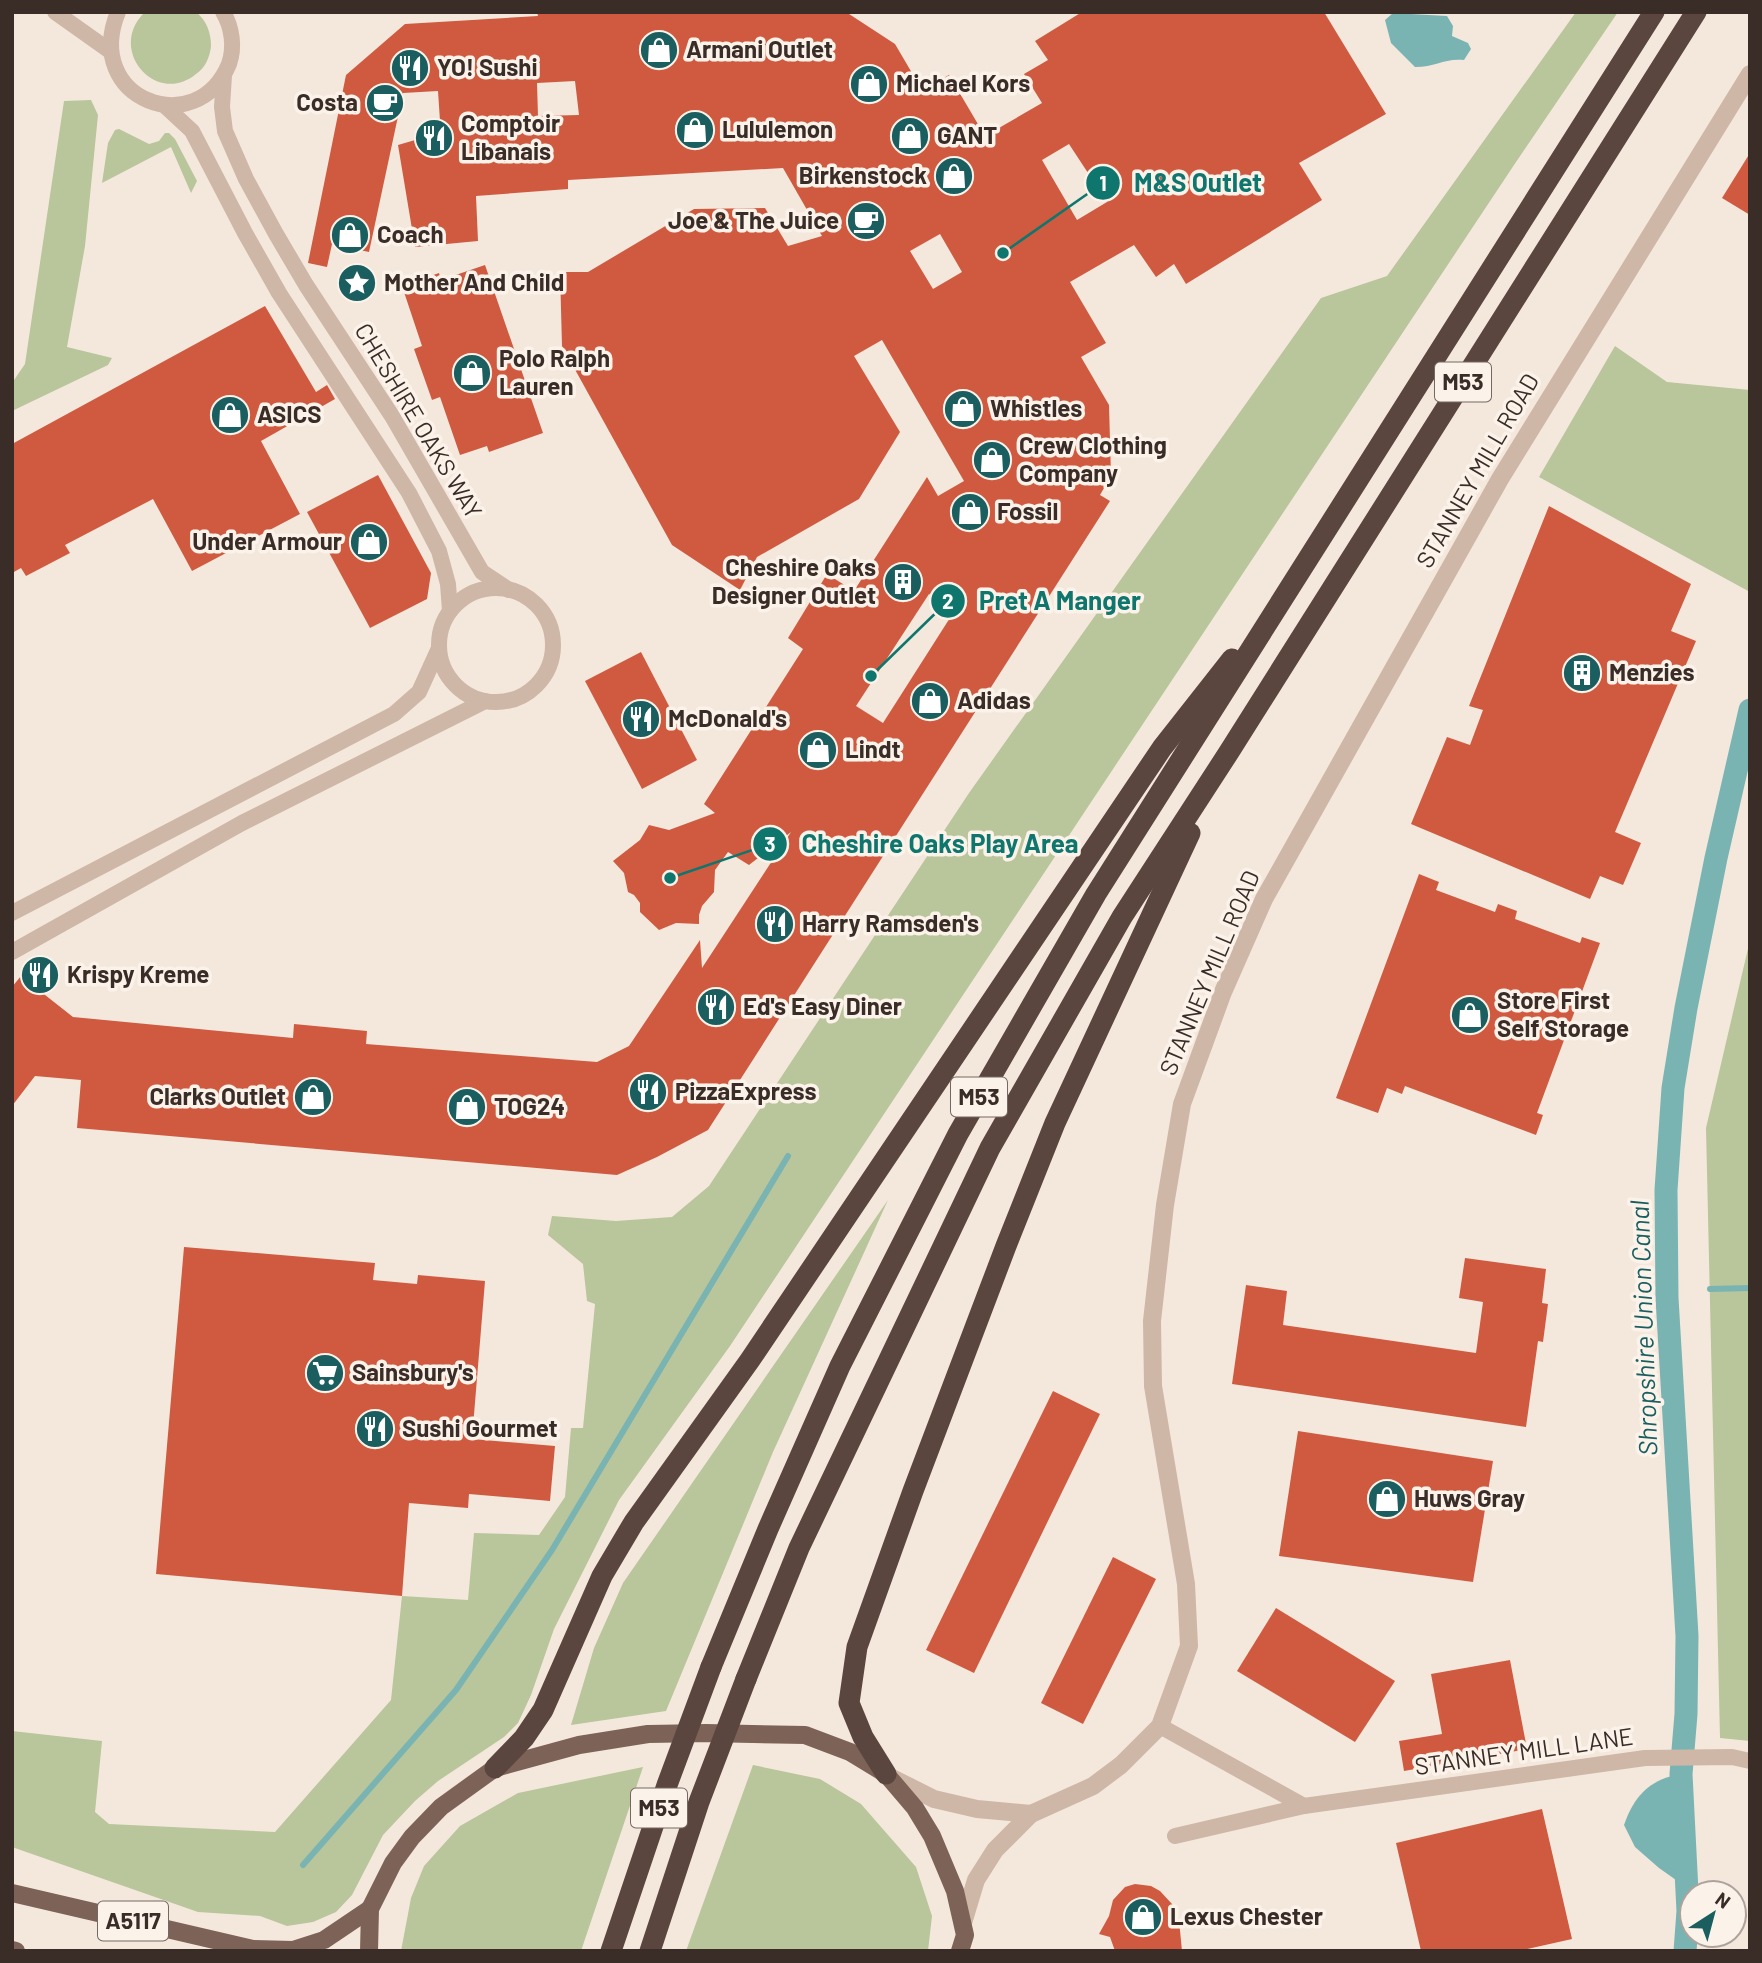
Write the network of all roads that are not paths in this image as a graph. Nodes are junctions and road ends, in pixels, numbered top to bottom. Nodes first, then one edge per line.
1 (55, 12) edge
2 (118, 12) edge
3 (223, 12) edge
4 (1654, 12) edge
5 (1696, 12) edge
6 (110, 51) junction
7 (1750, 74) edge
8 (224, 75) junction
9 (164, 105) junction
10 (1308, 560) junction
11 (509, 590) junction
12 (450, 611) junction
13 (439, 648) junction
14 (485, 701) junction
15 (1229, 752) junction
16 (12, 913) edge
17 (12, 953) edge
18 (1160, 1726) junction
19 (1750, 1761) edge
20 (495, 1768) junction
21 (888, 1775) junction
22 (1304, 1806) junction
23 (1031, 1814) junction
24 (1175, 1836) dead end
25 (12, 1893) edge
26 (370, 1909) junction
27 (963, 1936) edge
28 (369, 1951) edge
29 (611, 1951) edge
30 (650, 1951) edge
31 (976, 1951) edge

1 - 6 street
2 - 6 street
3 - 8 street, CHESHIRE OAKS WAY
4 - 10 highway, M53
5 - 15 highway, M53
6 - 9 street, CHESHIRE OAKS WAY
7 - 18 street, STANNEY MILL ROAD
8 - 9 street
8 - 11 street, CHESHIRE OAKS WAY
9 - 12 street, CHESHIRE OAKS WAY
10 - 20 highway
10 - 29 highway, M53, bridge
11 - 12 street
11 - 14 street
12 - 13 street
13 - 14 street
13 - 16 street
14 - 17 street
15 - 21 highway
15 - 30 highway, M53, bridge
18 - 22 street
18 - 23 street, STANNEY MILL ROAD
19 - 22 street, STANNEY MILL LANE
20 - 21 main road
20 - 26 main road
21 - 23 street, STANNEY MILL ROAD
21 - 27 main road
22 - 24 street, STANNEY MILL LANE
23 - 27 street, STANNEY MILL ROAD
25 - 26 main road, A5117
26 - 28 main road
27 - 31 main road

